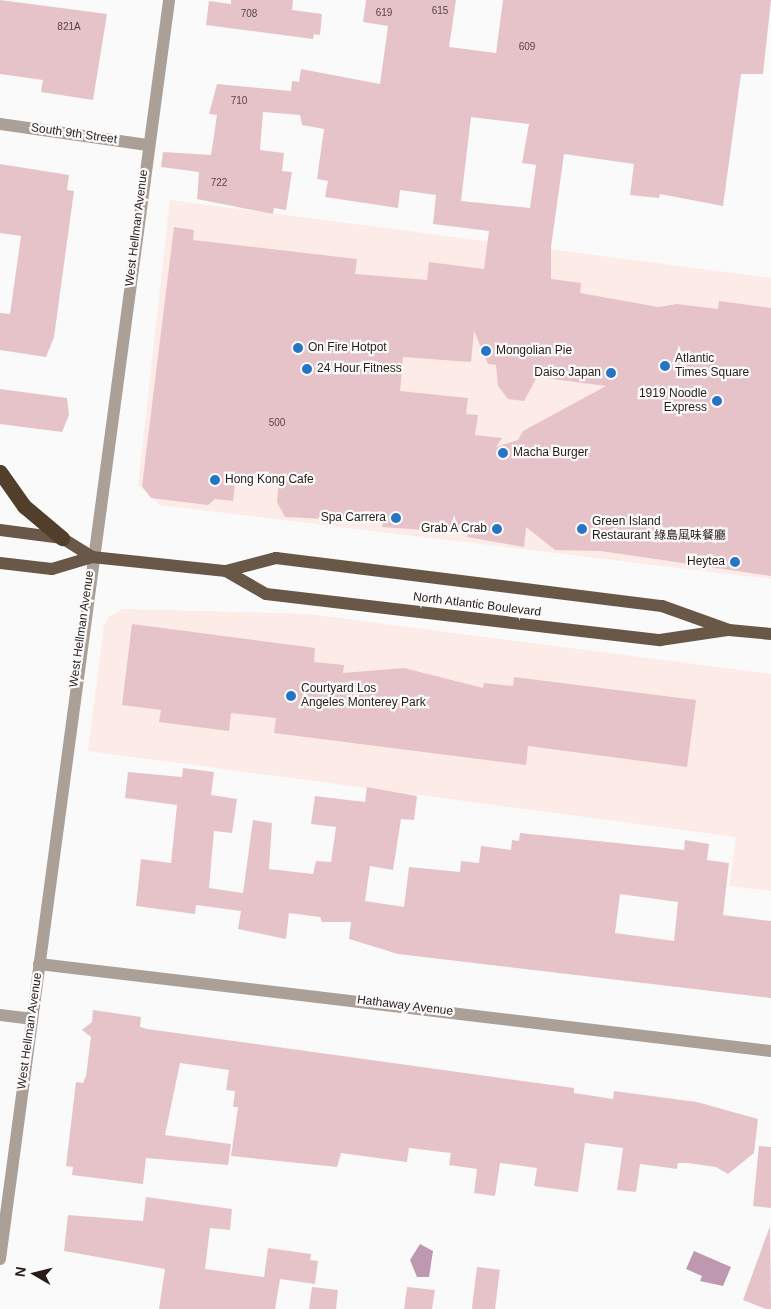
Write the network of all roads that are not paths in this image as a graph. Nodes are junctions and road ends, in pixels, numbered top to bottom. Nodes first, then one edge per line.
1 (169, 0) edge
2 (0, 124) edge
3 (148, 145) junction
4 (0, 472) edge
5 (0, 530) edge
6 (62, 538) junction
7 (92, 557) junction
8 (0, 563) edge
9 (226, 571) junction
10 (730, 630) junction
11 (771, 634) edge
12 (39, 964) junction
13 (0, 1015) edge
14 (30, 1019) junction
15 (771, 1051) edge
16 (0, 1260) edge

1 - 3 street, West Hellman Avenue
2 - 3 street, South 9th Street
3 - 7 street, West Hellman Avenue
4 - 6 highway
5 - 6 main road, North Atlantic Boulevard
6 - 7 main road, North Atlantic Boulevard
7 - 8 main road, North Atlantic Boulevard
7 - 9 main road, North Atlantic Boulevard
7 - 12 street, West Hellman Avenue
9 - 10 main road, North Atlantic Boulevard
9 - 10 main road, North Atlantic Boulevard
10 - 11 main road, North Atlantic Boulevard
12 - 14 street, West Hellman Avenue
12 - 15 street, Hathaway Avenue
13 - 14 street
14 - 16 street, West Hellman Avenue

